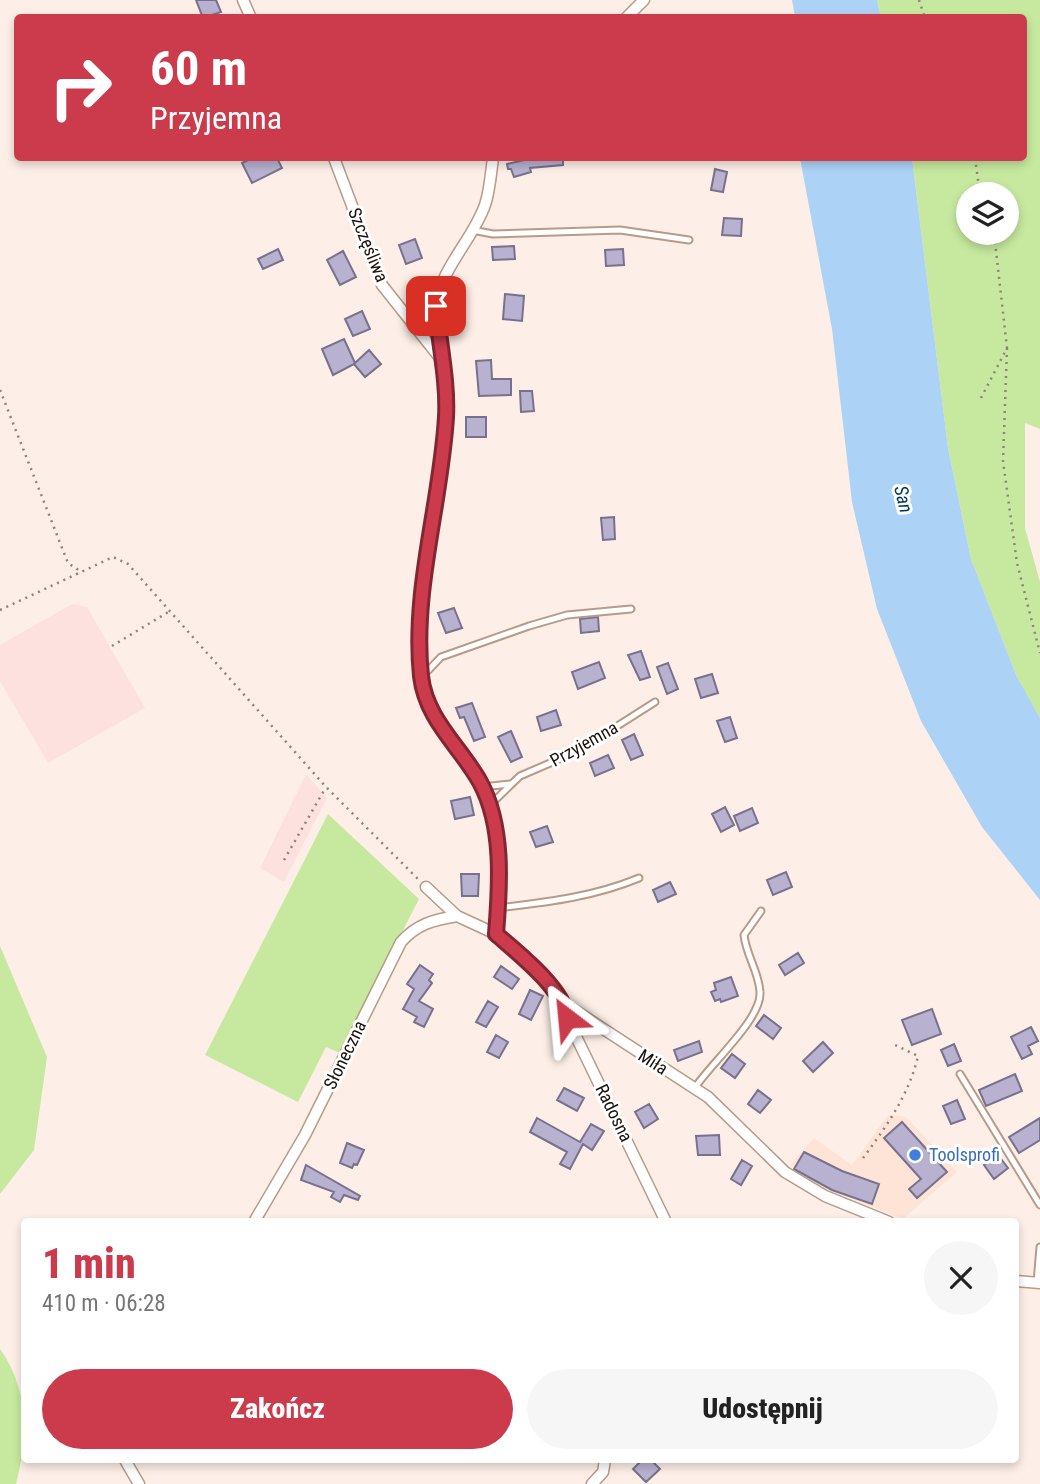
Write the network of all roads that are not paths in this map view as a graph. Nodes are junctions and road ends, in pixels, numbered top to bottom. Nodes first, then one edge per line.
1 (644, 0) edge
2 (630, 14) edge
3 (335, 161) edge
4 (493, 161) edge
5 (472, 230) junction
6 (689, 240) dead end
7 (440, 359) junction
8 (631, 609) dead end
9 (421, 678) junction
10 (655, 702) dead end
11 (512, 784) junction
12 (482, 787) junction
13 (490, 805) junction
14 (639, 878) dead end
15 (426, 887) road end
16 (498, 908) junction
17 (761, 911) dead end
18 (457, 916) junction
19 (496, 934) junction
20 (565, 1004) junction
21 (960, 1074) dead end
22 (694, 1089) junction
23 (1040, 1205) edge
24 (867, 1217) edge
25 (256, 1218) edge
26 (664, 1218) edge
27 (1040, 1247) edge
28 (1019, 1281) edge
29 (1039, 1283) edge
30 (127, 1463) edge
31 (604, 1463) edge
32 (139, 1484) edge
33 (592, 1484) edge

1 - 2 street
3 - 7 street, Szczęśliwa
4 - 5 street
5 - 6 lane
5 - 7 street
7 - 9 street
8 - 9 lane
9 - 12 street
10 - 11 lane, Przyjemna
11 - 12 lane, Przyjemna
11 - 13 lane, Przyjemna
12 - 13 street
13 - 16 street
14 - 16 lane
15 - 18 street, Miła
16 - 19 street
17 - 22 lane
18 - 19 street, Miła
18 - 25 street, Słoneczna
19 - 20 street, Miła
20 - 22 street, Miła
20 - 26 street, Radosna
21 - 23 lane
22 - 24 street, Miła
27 - 29 lane
28 - 29 street
30 - 32 street
31 - 33 street

